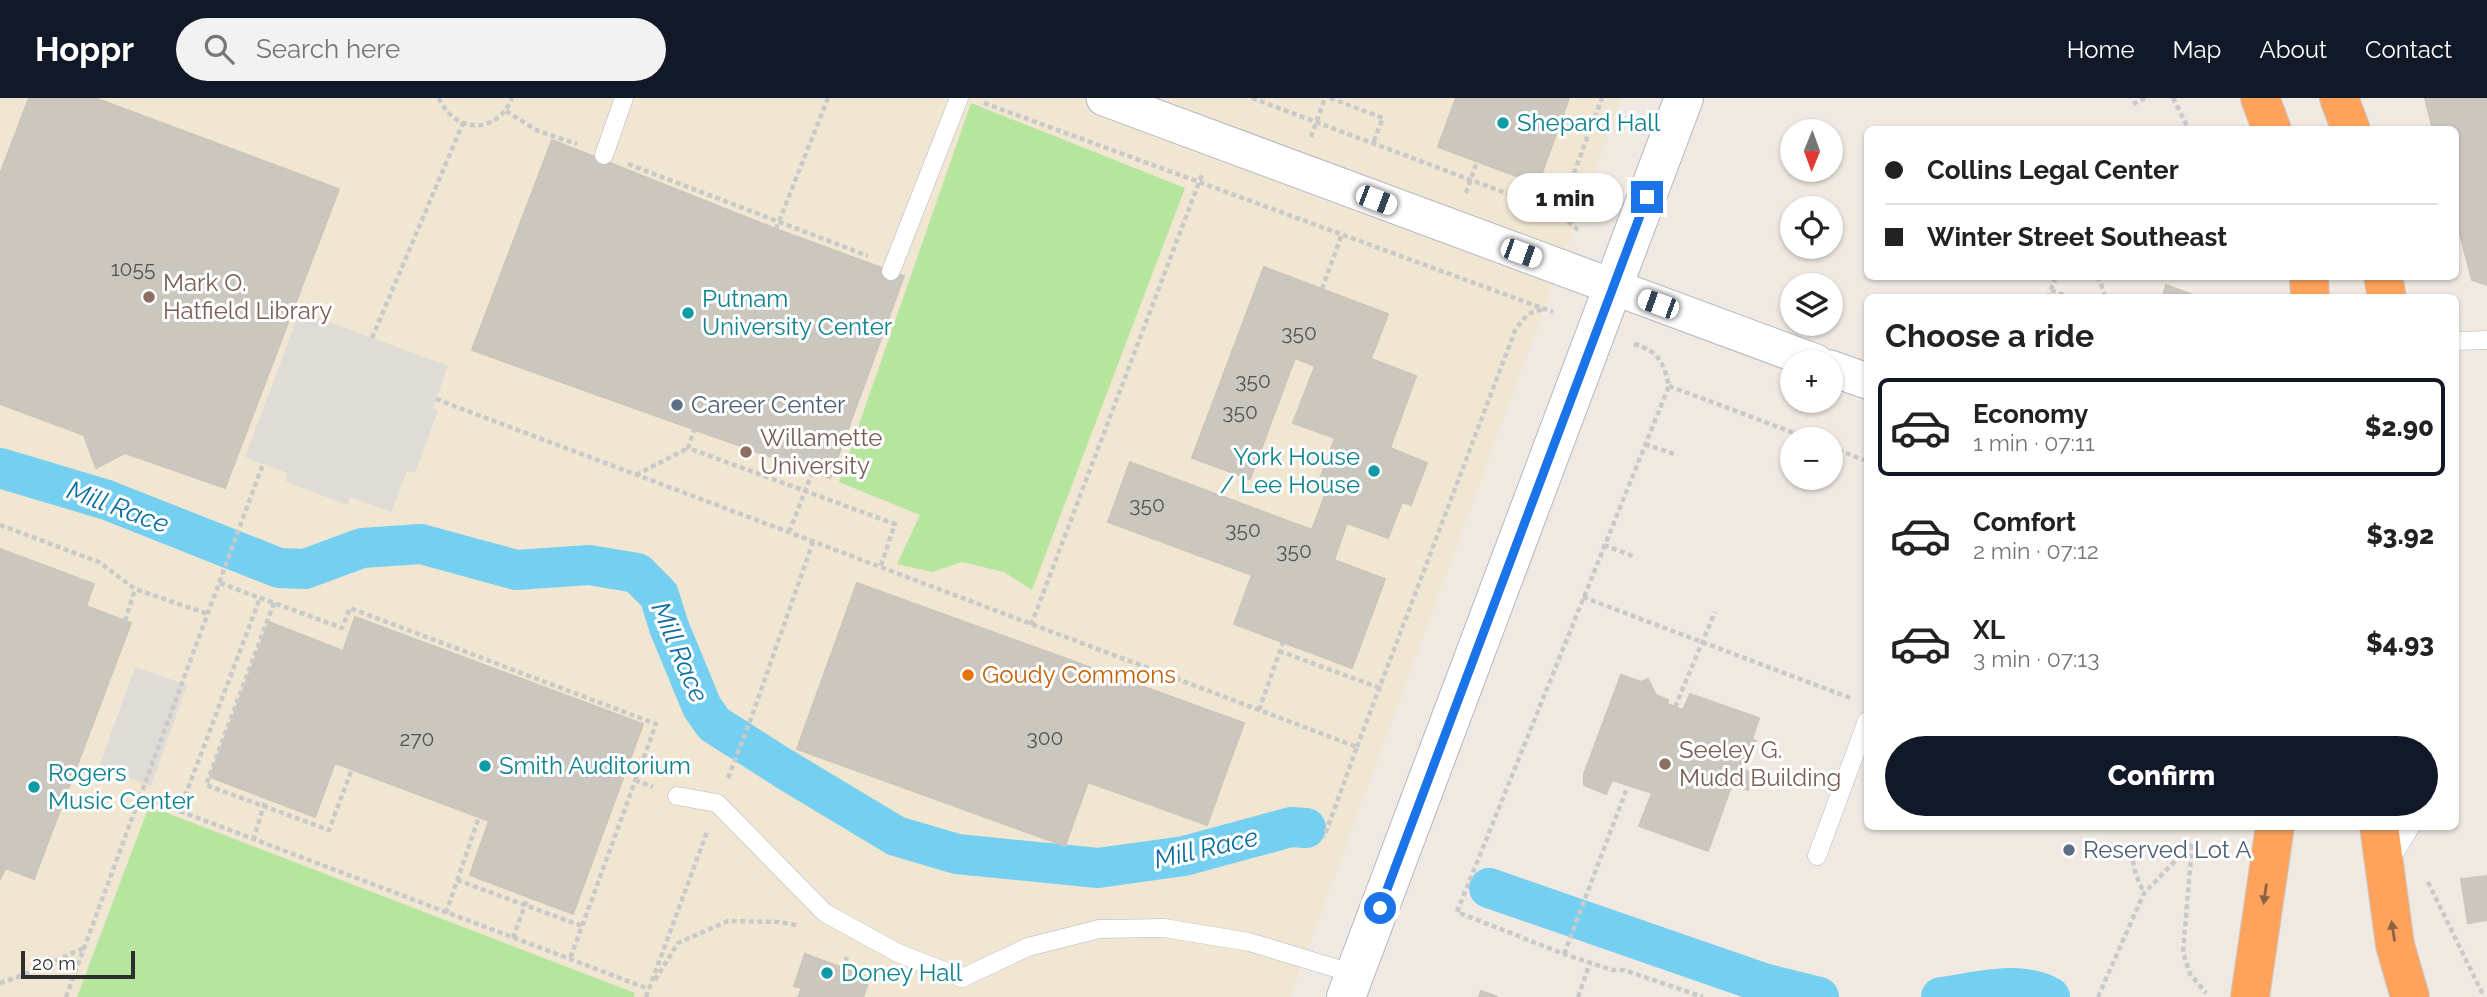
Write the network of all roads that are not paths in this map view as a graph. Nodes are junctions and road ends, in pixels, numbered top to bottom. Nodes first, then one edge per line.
1 (624, 98) edge
2 (959, 98) edge
3 (1104, 98) edge
4 (1684, 98) edge
5 (2260, 98) edge
6 (2339, 98) edge
7 (2270, 126) edge
8 (2350, 126) edge
9 (604, 155) road end
10 (892, 268) road end
11 (1613, 288) junction
12 (2487, 340) edge
13 (2459, 341) edge
14 (1783, 350) edge
15 (1843, 373) edge
16 (1864, 380) edge
17 (1864, 729) edge
18 (677, 796) dead end
19 (2274, 830) edge
20 (2394, 841) edge
21 (1818, 856) dead end
22 (1351, 986) edge
23 (2250, 997) edge
24 (2410, 997) edge

1 - 9 lane
2 - 10 lane
3 - 11 street
4 - 11 street
5 - 7 highway
6 - 8 highway
11 - 14 street
11 - 22 street
12 - 13 lane
15 - 16 street
17 - 21 lane
18 - 22 lane
19 -> 23 highway
24 -> 20 highway

